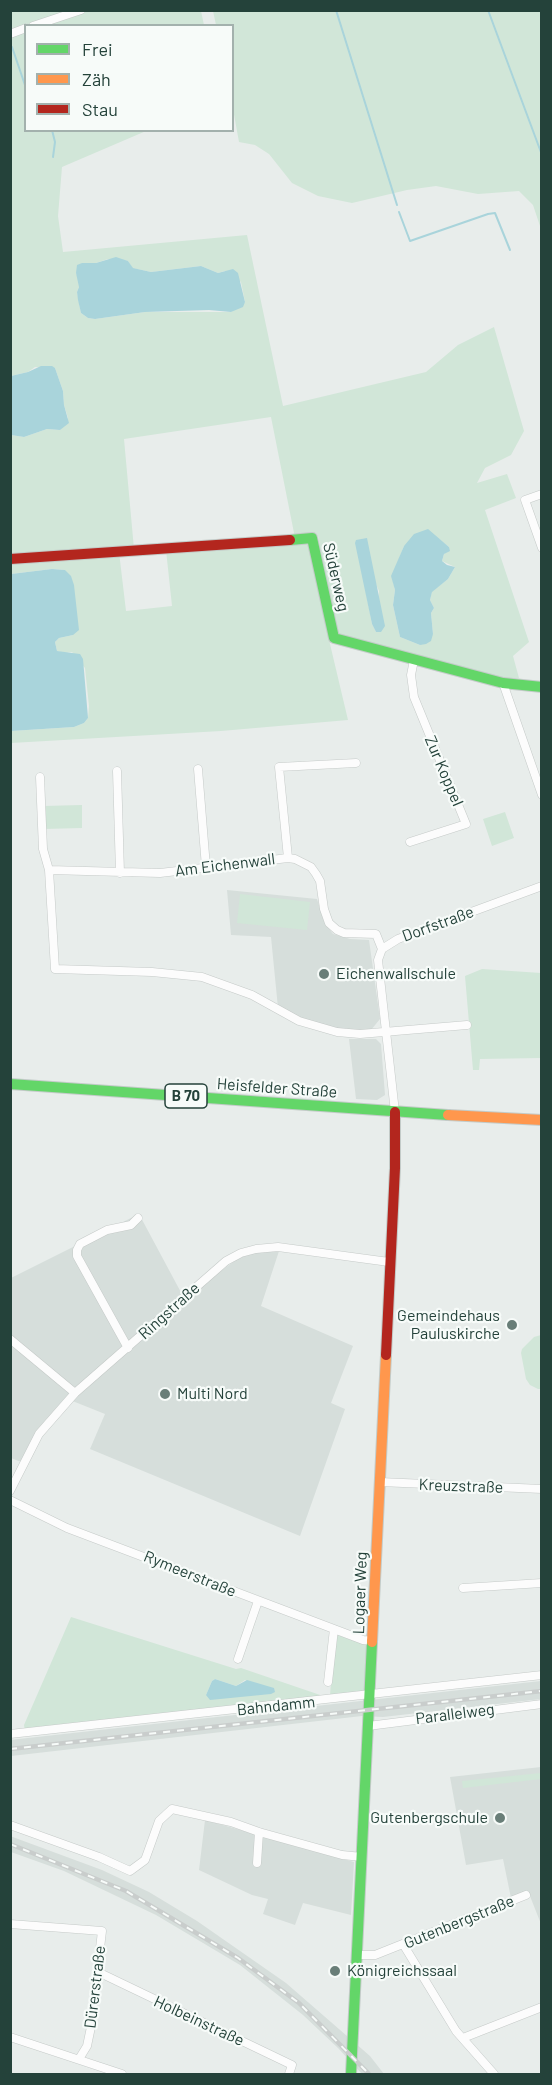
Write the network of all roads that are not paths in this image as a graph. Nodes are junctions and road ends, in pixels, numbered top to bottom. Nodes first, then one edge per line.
1 (81, 10) edge
2 (39, 24) edge
3 (542, 494) edge
4 (542, 548) edge
5 (10, 559) edge
6 (414, 660) junction
7 (503, 683) junction
8 (542, 687) edge
9 (356, 763) dead end
10 (198, 769) dead end
11 (117, 771) dead end
12 (40, 777) dead end
13 (542, 795) edge
14 (410, 842) dead end
15 (288, 858) junction
16 (206, 867) junction
17 (49, 870) junction
18 (120, 873) junction
19 (542, 886) edge
20 (382, 949) junction
21 (467, 1025) dead end
22 (387, 1032) junction
23 (10, 1084) edge
24 (395, 1112) junction
25 (542, 1120) edge
26 (138, 1218) dead end
27 (389, 1262) junction
28 (10, 1338) edge
29 (128, 1348) junction
30 (75, 1394) junction
31 (380, 1482) junction
32 (542, 1488) edge
33 (10, 1491) edge
34 (10, 1500) edge
35 (542, 1583) edge
36 (463, 1588) dead end
37 (258, 1601) junction
38 (334, 1629) junction
39 (373, 1641) junction
40 (238, 1659) dead end
41 (542, 1675) edge
42 (328, 1682) dead end
43 (370, 1695) junction
44 (542, 1704) edge
45 (368, 1726) junction
46 (10, 1734) edge
47 (10, 1825) edge
48 (259, 1832) junction
49 (362, 1857) junction
50 (257, 1863) dead end
51 (526, 1895) dead end
52 (10, 1924) edge
53 (403, 1944) junction
54 (358, 1955) junction
55 (98, 1972) junction
56 (542, 2007) edge
57 (10, 2037) edge
58 (463, 2038) junction
59 (79, 2059) junction
60 (122, 2074) edge
61 (289, 2074) edge
62 (351, 2074) edge
63 (494, 2074) edge

1 - 2 street
3 - 4 street
5 - 6 street, Süderweg
6 - 7 street, Süderweg
6 - 14 street, Zur Koppel
7 - 8 street, Süderweg
7 - 13 street
9 - 15 street
10 - 16 street
11 - 18 street
12 - 17 street
15 - 16 street, Am Eichenwall
15 - 20 street, Am Eichenwall
16 - 18 street, Am Eichenwall
17 - 18 street, Am Eichenwall
17 - 22 street
19 - 20 street, Dorfstraße
20 - 22 street, Dorfstraße
21 - 22 street
22 - 24 street, Dorfstraße
23 - 24 street, Heisfelder Straße / B 70
24 - 25 street, Heisfelder Straße / B 70
24 - 27 street, Logaer Weg
26 - 29 street
27 - 29 street, Ringstraße
27 - 31 street, Logaer Weg
28 - 30 street
29 - 30 street, Ringstraße
30 - 33 street, Ringstraße
31 - 32 street, Kreuzstraße
31 - 39 street, Logaer Weg
34 - 37 street, Rymeerstraße
35 - 36 street
37 - 38 street, Rymeerstraße
37 - 40 street
38 - 39 street, Rymeerstraße
38 - 42 street
39 - 43 street, Logaer Weg
41 - 43 street, Bahndamm
43 - 45 street, Logaer Weg
43 - 46 street, Bahndamm
44 - 45 street, Parallelweg
45 - 49 street, Logaer Weg
47 - 48 street
48 - 49 street
48 - 50 street
49 - 54 street, Logaer Weg
51 - 53 street, Gutenbergstraße
52 - 55 street, Dürerstraße
53 - 54 street, Gutenbergstraße
53 - 58 street
54 - 62 street, Logaer Weg
55 - 59 street, Dürerstraße
55 - 61 street, Holbeinstraße
56 - 58 street
57 - 59 street
58 - 63 street
59 - 60 street

